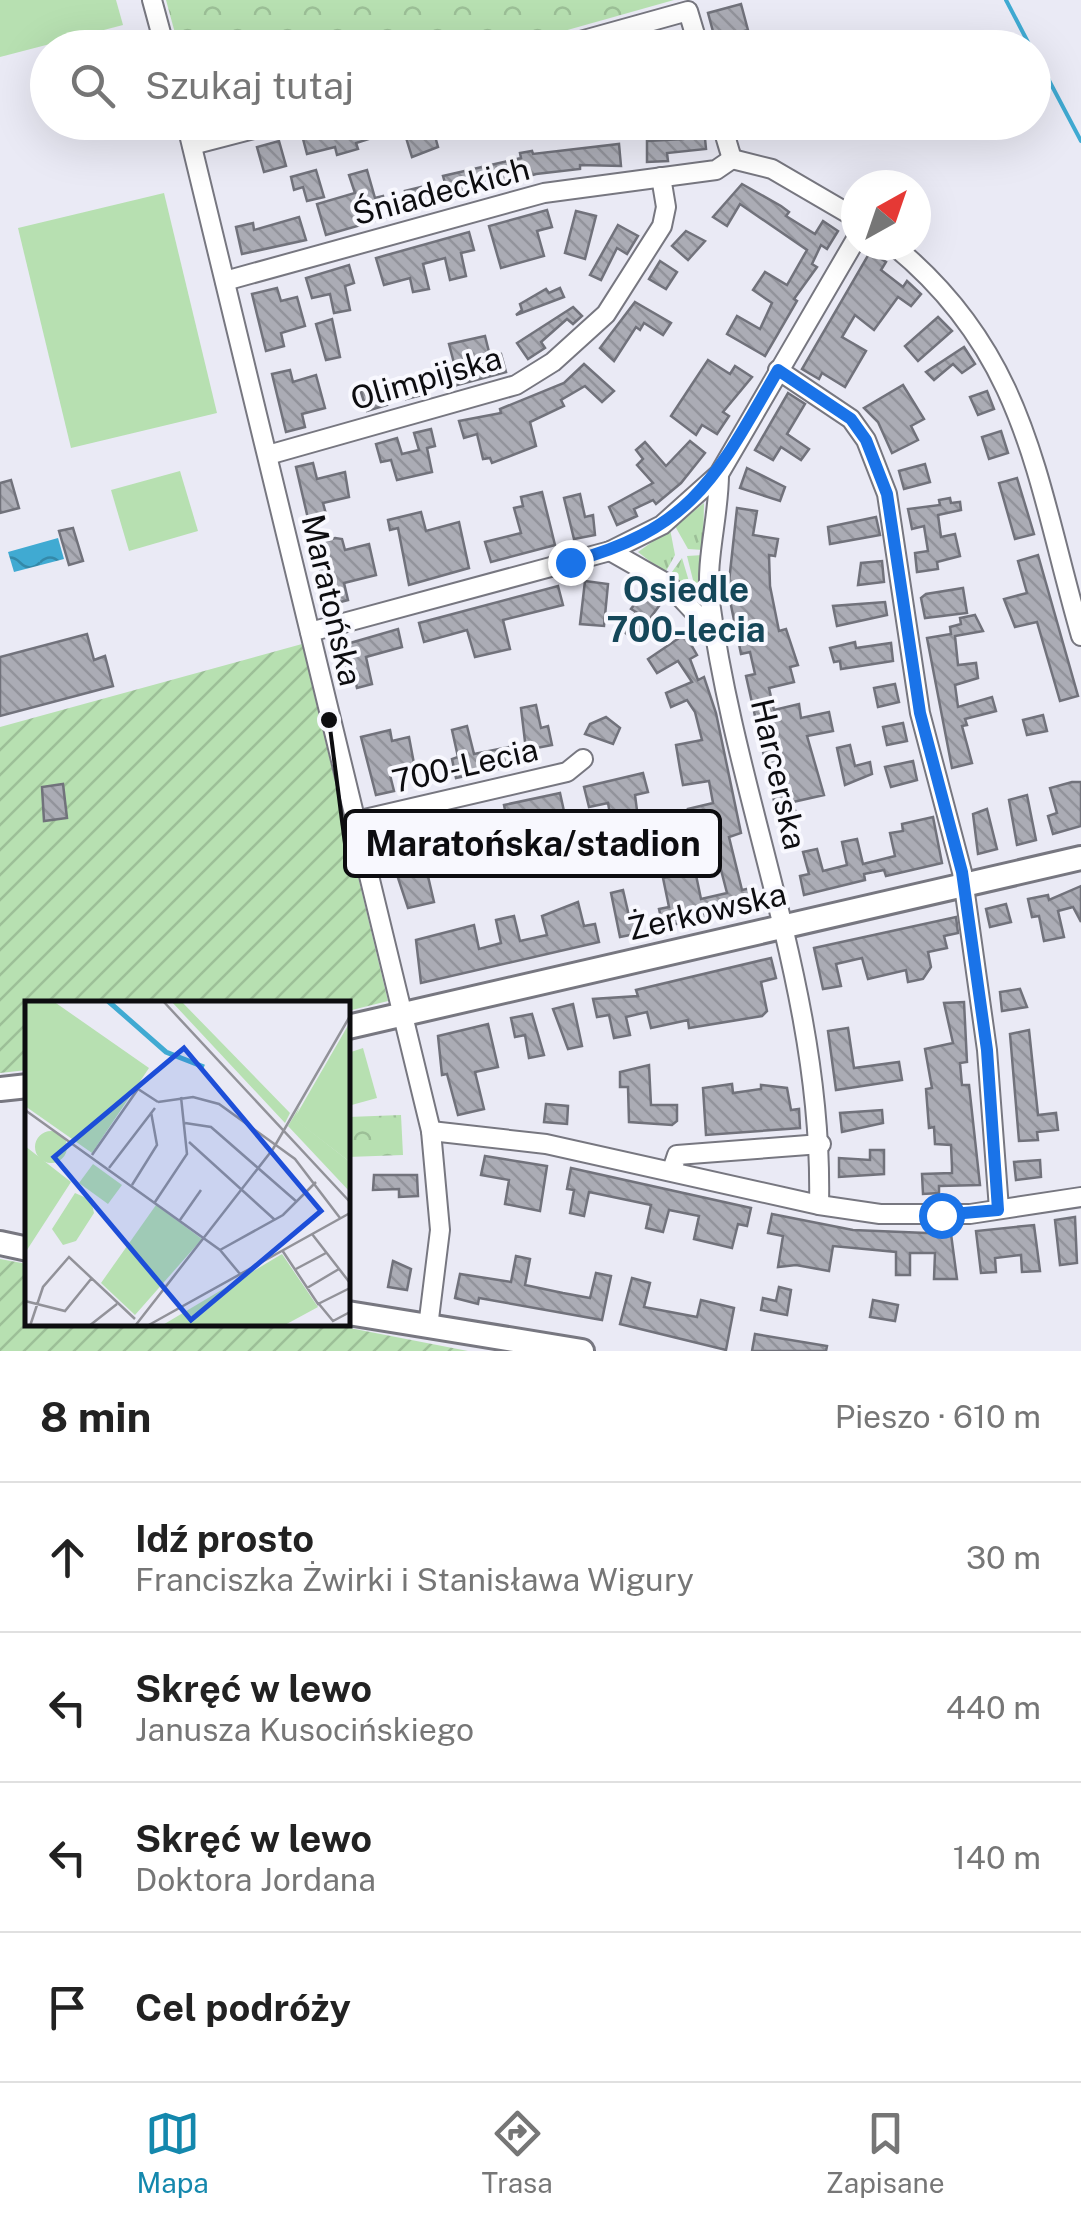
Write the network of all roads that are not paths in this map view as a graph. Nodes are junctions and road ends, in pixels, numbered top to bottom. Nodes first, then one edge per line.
1 (152, 0) edge
2 (160, 30) edge
3 (620, 30) edge
4 (694, 30) edge
5 (190, 140) edge
6 (214, 140) edge
7 (726, 140) edge
8 (192, 146) junction
9 (732, 159) junction
10 (660, 177) junction
11 (841, 209) edge
12 (843, 260) edge
13 (908, 260) edge
14 (225, 280) junction
15 (778, 370) junction
16 (268, 456) junction
17 (718, 474) junction
18 (610, 551) junction
19 (310, 632) junction
20 (1081, 636) edge
21 (717, 637) junction
22 (583, 759) dead end
23 (356, 821) junction
24 (1081, 858) edge
25 (964, 886) junction
26 (786, 926) junction
27 (402, 1014) junction
28 (350, 1027) edge
29 (25, 1086) edge
30 (0, 1088) edge
31 (431, 1131) junction
32 (820, 1144) junction
33 (672, 1170) junction
34 (1081, 1197) edge
35 (818, 1205) junction
36 (998, 1210) junction
37 (0, 1244) edge
38 (25, 1248) edge
39 (350, 1313) edge
40 (428, 1328) junction
41 (582, 1351) edge

1 - 2 street
3 - 4 street
5 - 8 street, Maratońska
6 - 8 street
7 - 9 street
8 - 14 street, Maratońska
9 - 10 street, Śniadeckich
9 - 11 street
10 - 14 street, Śniadeckich
10 - 16 street, Olimpijska
12 - 15 street
13 - 20 street
14 - 16 street, Maratońska
15 - 17 street
15 - 25 street
16 - 19 street, Maratońska
17 - 18 street
17 - 21 street, Harcerska
18 - 19 street
18 - 21 street
19 - 23 street, Maratońska
21 - 26 street, Harcerska
22 - 23 street, 700-Lecia
23 - 27 street, Maratońska
24 - 25 street, Żerkowska
25 - 26 street, Żerkowska
25 - 36 street
26 - 27 street, Żerkowska
26 - 32 street, Harcerska
27 - 28 street, Żerkowska
27 - 31 street, Maratońska
29 - 30 street
31 - 33 street
31 - 40 street, Maratońska
32 - 33 street
32 - 35 street, Harcerska
33 - 35 street
34 - 36 street
35 - 36 street
37 - 38 street
39 - 40 street
40 - 41 street

